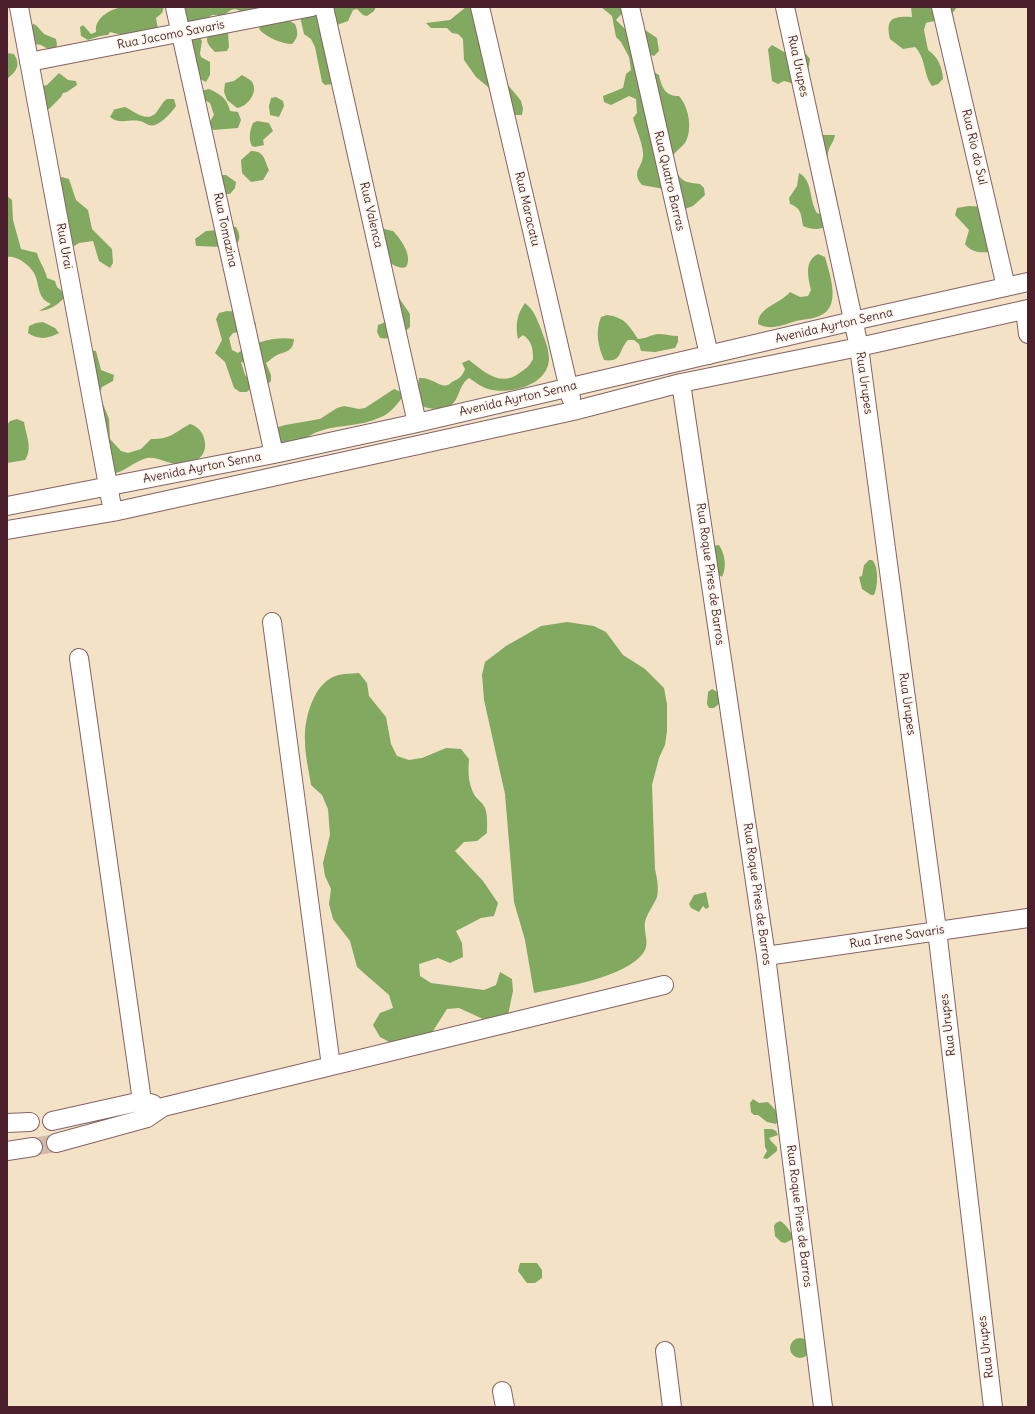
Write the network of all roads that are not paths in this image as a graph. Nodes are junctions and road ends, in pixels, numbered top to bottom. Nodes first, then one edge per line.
1 (19, 7) edge
2 (175, 7) edge
3 (312, 7) edge
4 (324, 7) edge
5 (480, 7) edge
6 (630, 7) edge
7 (785, 7) edge
8 (941, 7) edge
9 (181, 33) junction
10 (29, 62) junction
11 (1028, 282) edge
12 (1006, 287) junction
13 (1026, 310) edge
14 (853, 321) junction
15 (1028, 334) edge
16 (859, 347) junction
17 (709, 355) junction
18 (681, 383) junction
19 (568, 386) junction
20 (573, 411) junction
21 (444, 416) junction
22 (417, 423) junction
23 (448, 439) junction
24 (274, 454) junction
25 (108, 486) junction
26 (7, 506) edge
27 (113, 512) junction
28 (7, 530) edge
29 (272, 622) dead end
30 (79, 658) dead end
31 (1028, 918) edge
32 (937, 930) junction
33 (766, 956) junction
34 (664, 985) dead end
35 (331, 1066) junction
36 (145, 1110) junction
37 (30, 1122) dead end
38 (7, 1123) edge
39 (33, 1147) tunnel mouth
40 (7, 1151) edge
41 (665, 1352) dead end
42 (672, 1407) edge
43 (822, 1407) edge
44 (993, 1407) edge

1 - 10 street, Rua Urai
2 - 9 street, Rua Tomazina
3 - 9 street, Rua Jacomo Savaris
4 - 22 street, Rua Valenca
5 - 19 street, Rua Maracatu
6 - 17 street, Rua Quatro Barras
7 - 14 street, Rua Urupes
8 - 12 street, Rua Rio do Sul
9 - 10 street, Rua Jacomo Savaris
9 - 24 street, Rua Tomazina
10 - 25 street, Rua Urai
11 - 12 street, Avenida Ayrton Senna
12 - 14 street, Avenida Ayrton Senna
13 - 15 street
13 - 16 street, Avenida Ayrton Senna
14 - 16 street, Rua Urupes
14 - 17 street, Avenida Ayrton Senna
16 - 18 street, Avenida Ayrton Senna
16 - 32 street, Rua Urupes
17 - 19 street, Avenida Ayrton Senna
18 - 20 street, Avenida Ayrton Senna
18 - 33 street, Rua Roque Pires de Barros
19 - 20 street, Rua Maracatu
19 - 21 street, Avenida Ayrton Senna
20 - 23 street, Avenida Ayrton Senna
21 - 22 street, Avenida Ayrton Senna
21 - 23 street
22 - 24 street, Avenida Ayrton Senna
23 - 27 street, Avenida Ayrton Senna
24 - 25 street, Avenida Ayrton Senna
25 - 26 street, Avenida Ayrton Senna
25 - 27 street, Rua Urai
27 - 28 street, Avenida Ayrton Senna
29 - 35 street
30 - 36 street
31 - 32 street, Rua Irene Savaris
32 - 33 street, Rua Irene Savaris
32 - 44 street, Rua Urupes
33 - 43 street, Rua Roque Pires de Barros
34 - 35 street
35 - 36 street
36 - 36 street
37 - 38 street
39 - 40 street
41 - 42 street

